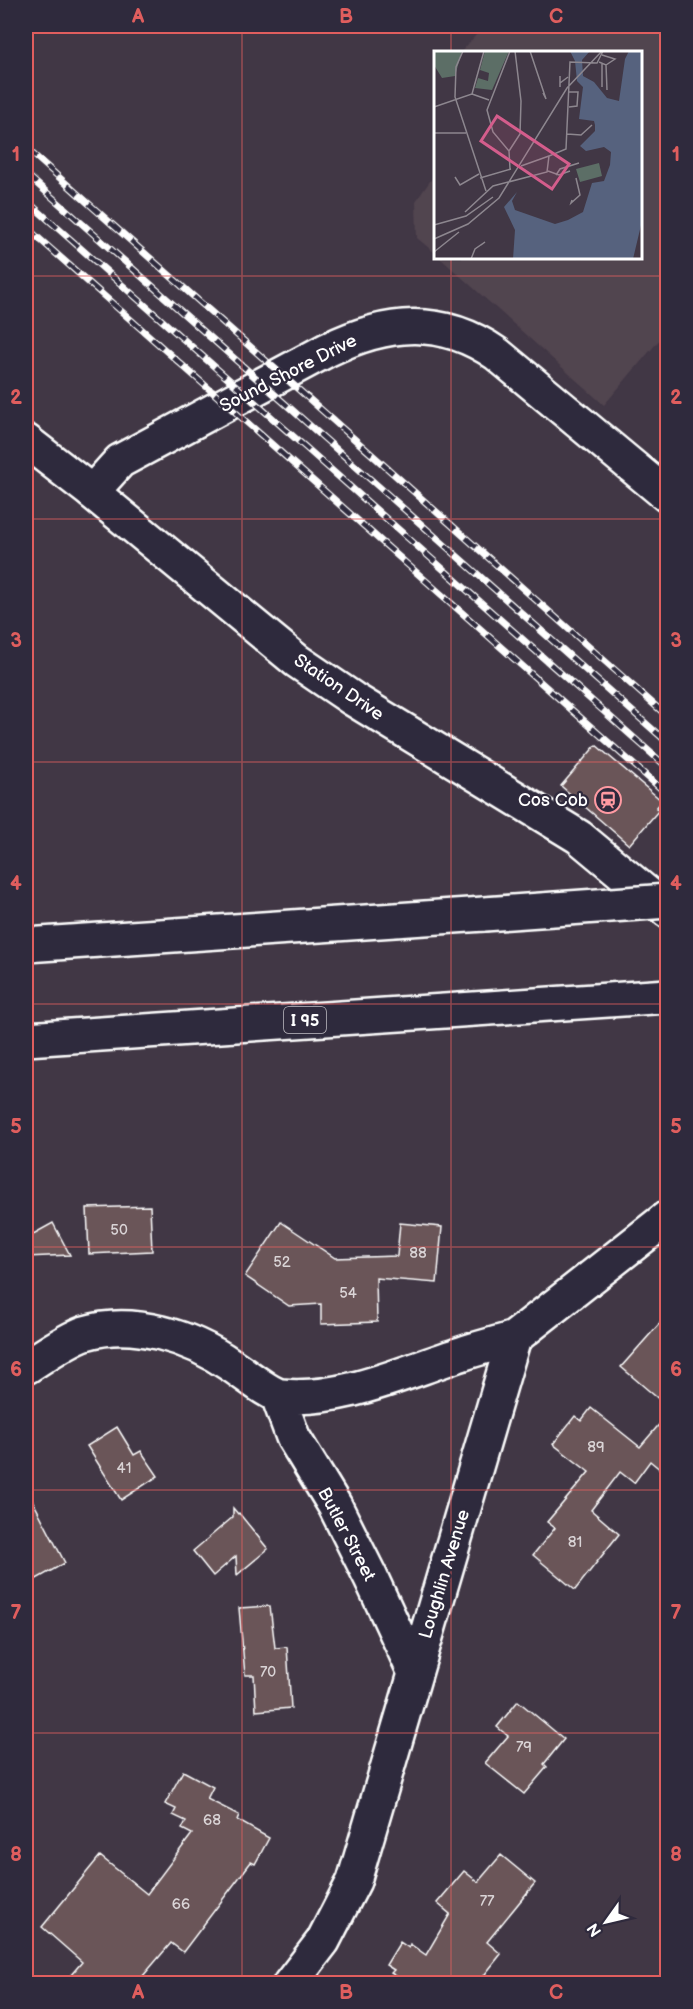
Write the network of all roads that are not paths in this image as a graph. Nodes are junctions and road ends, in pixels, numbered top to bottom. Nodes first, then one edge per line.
1 (26, 441) edge
2 (92, 492) junction
3 (668, 496) edge
4 (668, 901) edge
5 (668, 911) edge
6 (26, 945) edge
7 (668, 996) edge
8 (26, 1039) edge
9 (668, 1217) edge
10 (514, 1338) junction
11 (26, 1367) edge
12 (278, 1396) junction
13 (415, 1673) junction
14 (290, 1983) edge

1 - 2 main road, Station Drive
2 - 3 main road, Sound Shore Drive
2 - 5 main road, Station Drive
4 - 6 main road, bridge
7 - 8 main road, I 95
9 - 10 main road
10 - 12 main road
10 - 13 main road, Loughlin Avenue
11 - 12 main road
12 - 13 main road, Butler Street
13 - 14 main road, Loughlin Avenue

